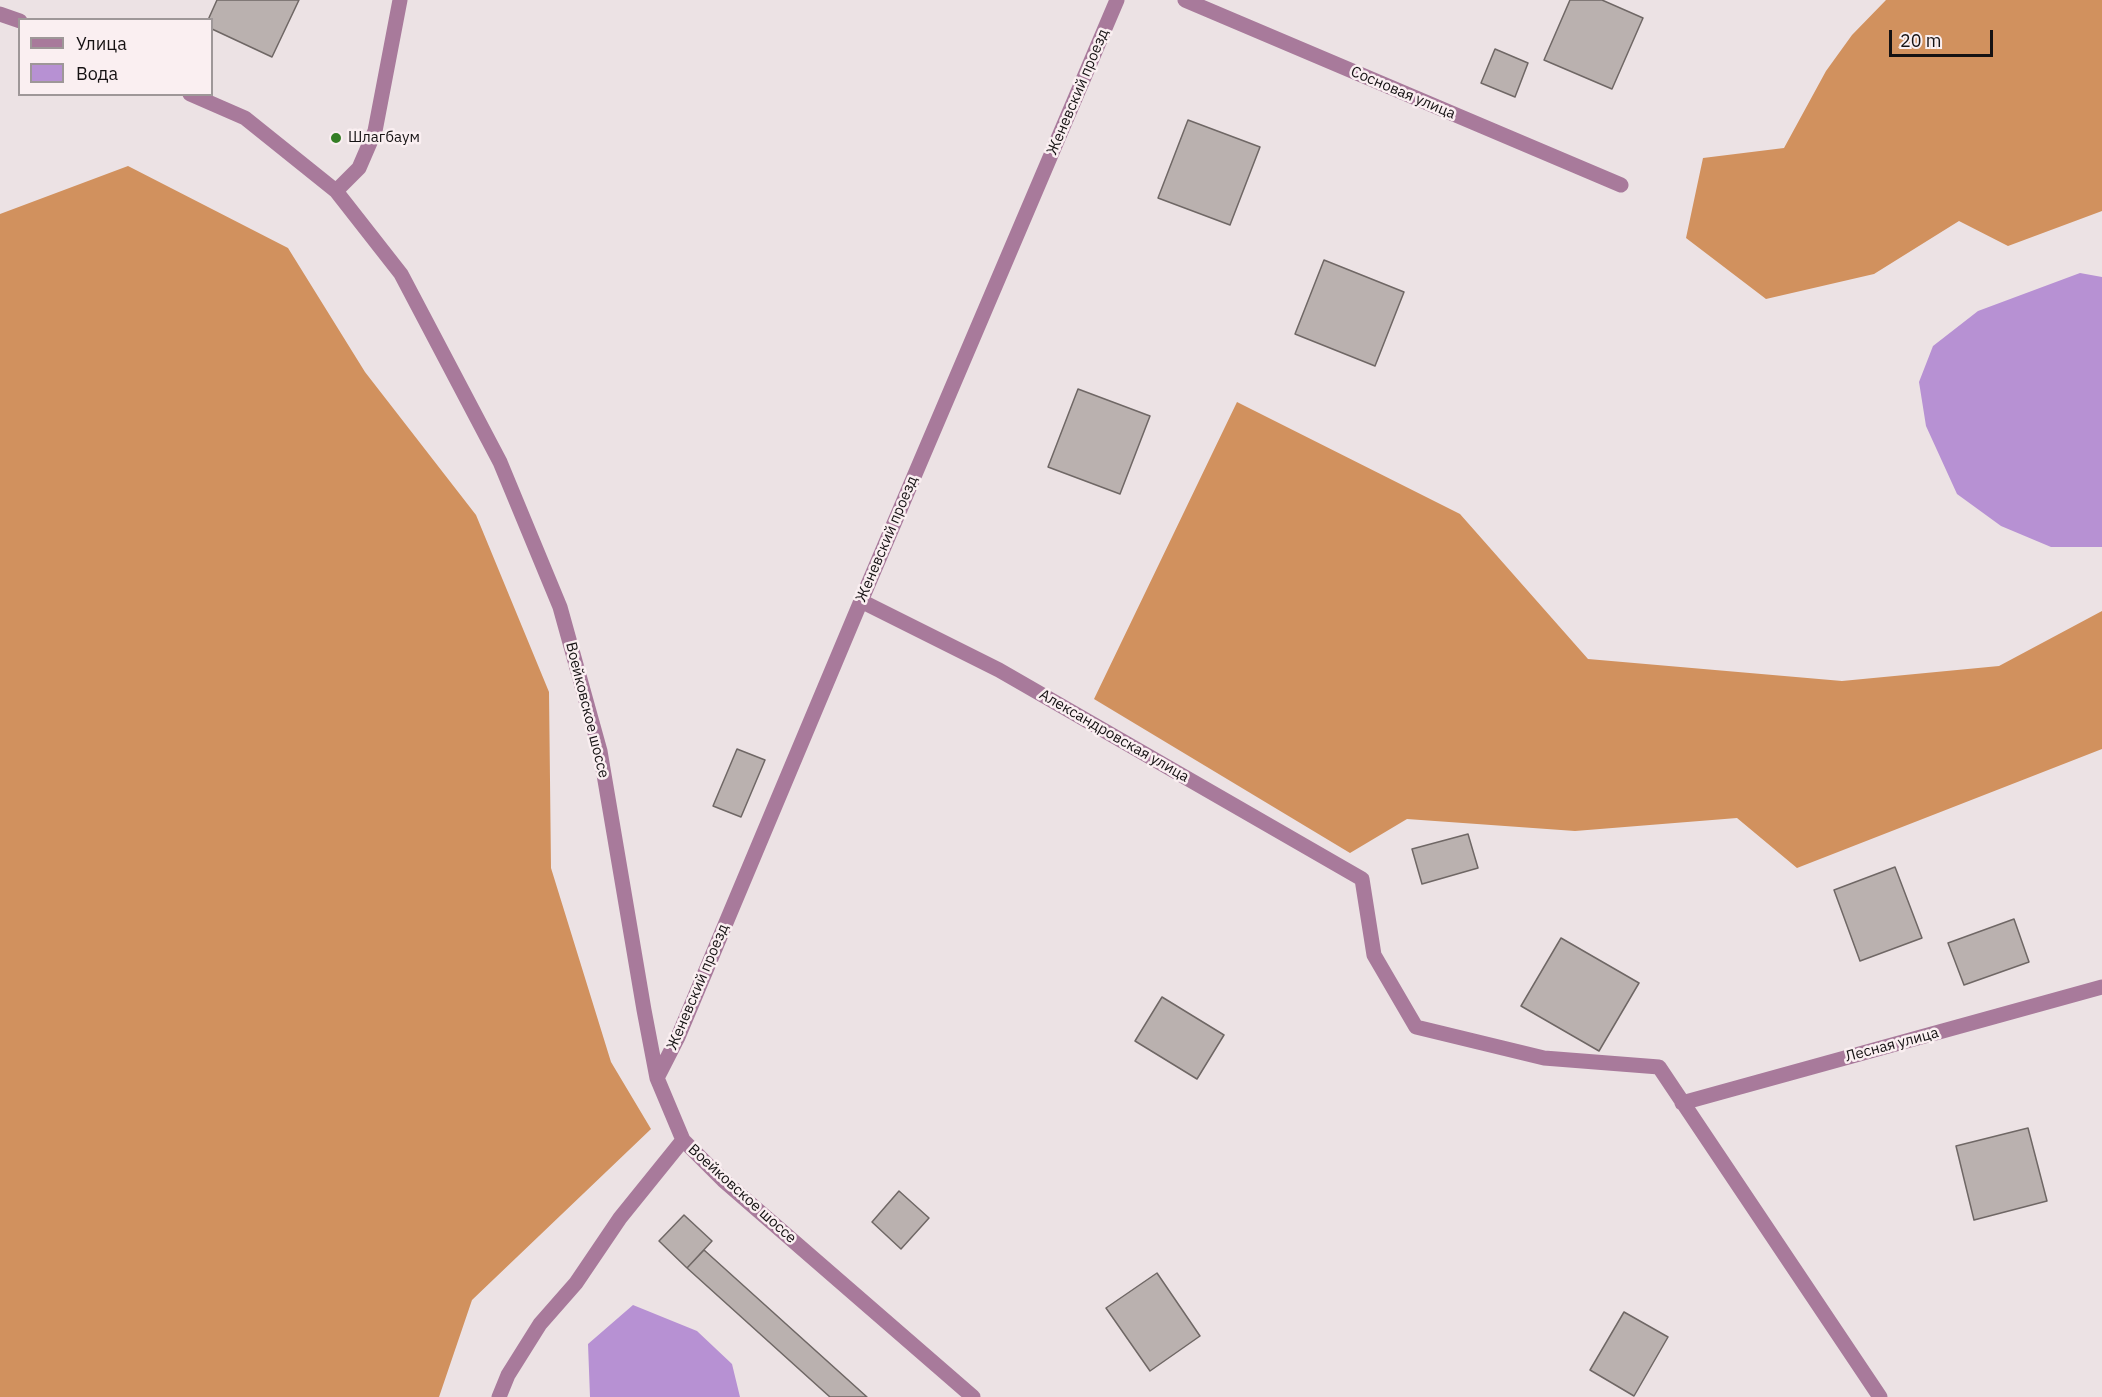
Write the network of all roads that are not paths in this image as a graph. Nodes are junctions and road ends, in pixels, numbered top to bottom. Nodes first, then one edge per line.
1 (400, 0) edge
2 (1117, 0) edge
3 (1185, 0) edge
4 (0, 14) edge
5 (18, 20) edge
6 (195, 96) edge
7 (1621, 185) dead end
8 (336, 191) junction
9 (861, 601) junction
10 (2102, 987) edge
11 (657, 1078) junction
12 (1682, 1103) junction
13 (683, 1140) junction
14 (499, 1397) edge
15 (973, 1397) edge
16 (1880, 1397) edge

1 - 8 street
2 - 9 street, Женевский проезд
3 - 7 street, Сосновая улица
4 - 5 street
6 - 8 street, Воейковское шоссе
8 - 11 street, Воейковское шоссе
9 - 11 street, Женевский проезд
9 - 12 street, Александровская улица
10 - 12 street, Лесная улица
11 - 13 street, Воейковское шоссе
12 - 16 street
13 - 14 street
13 - 15 street, Воейковское шоссе

